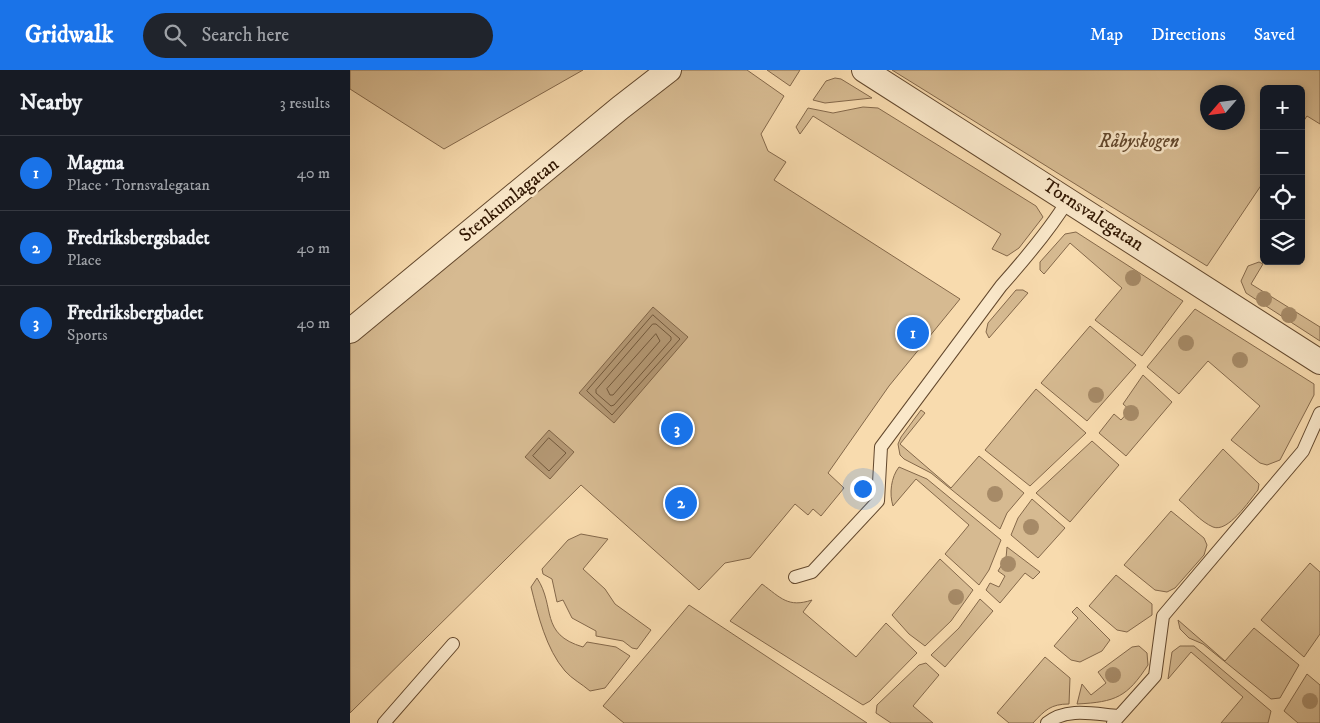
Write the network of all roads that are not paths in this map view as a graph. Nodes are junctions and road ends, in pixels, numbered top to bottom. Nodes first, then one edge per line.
1 (669, 70) edge
2 (864, 70) edge
3 (1068, 200) junction
4 (350, 331) edge
5 (1320, 362) edge
6 (1320, 413) edge
7 (795, 577) dead end
8 (453, 644) dead end
9 (1115, 720) edge
10 (384, 723) edge
11 (1047, 723) edge

1 - 4 street, Stenkumlagatan
2 - 3 street, Tornsvalegatan
3 - 5 street, Tornsvalegatan
3 - 7 lane
6 - 9 lane
8 - 10 lane
9 - 11 lane

